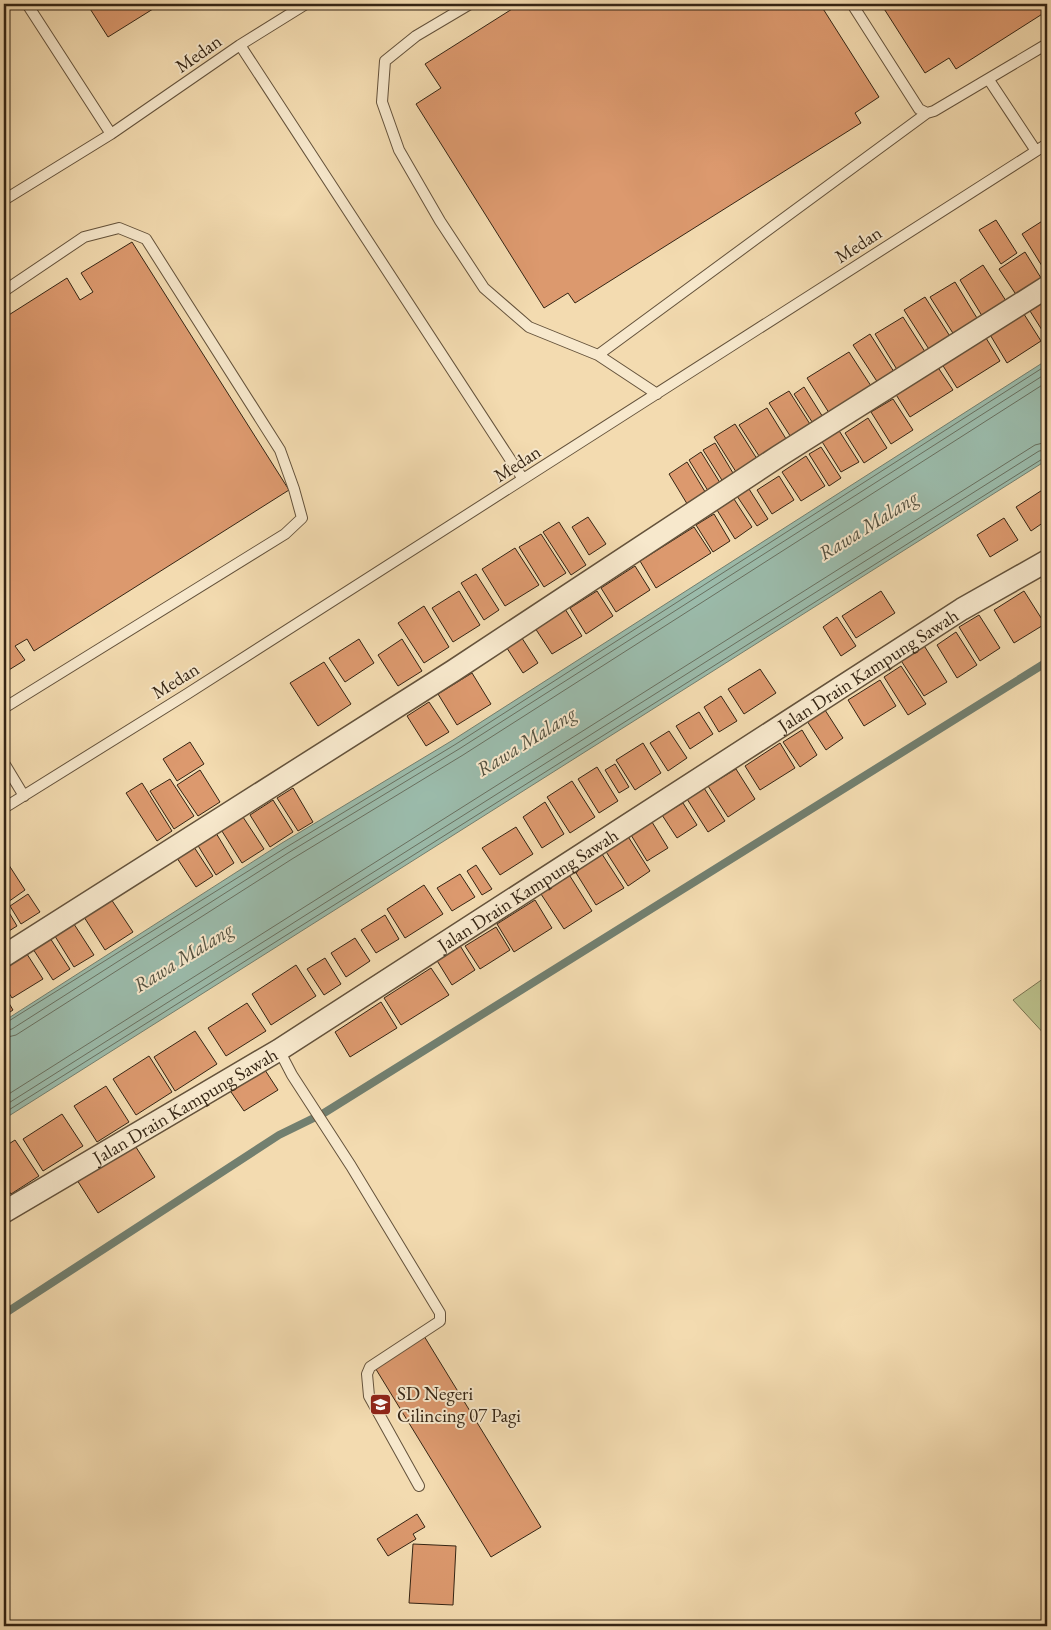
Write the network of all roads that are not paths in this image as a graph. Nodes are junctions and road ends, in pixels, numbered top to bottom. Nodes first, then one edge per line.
1 (27, 4) edge
2 (306, 4) edge
3 (470, 4) edge
4 (852, 4) edge
5 (1047, 44) edge
6 (240, 45) junction
7 (989, 80) junction
8 (927, 113) junction
9 (111, 134) junction
10 (1047, 144) edge
11 (1036, 151) junction
12 (4, 200) edge
13 (1047, 287) edge
14 (4, 291) edge
15 (598, 355) junction
16 (657, 394) junction
17 (523, 479) junction
18 (1047, 561) edge
19 (4, 708) edge
20 (4, 763) edge
21 (24, 796) junction
22 (4, 808) edge
23 (4, 956) edge
24 (279, 1050) junction
25 (4, 1212) edge
26 (419, 1486) dead end

1 - 9 lane
2 - 6 lane, Medan
3 - 15 lane
4 - 8 lane
5 - 7 lane
6 - 9 lane, Medan
6 - 17 lane
7 - 8 lane
7 - 11 lane
8 - 15 lane
9 - 12 lane, Medan
10 - 11 lane, Medan
11 - 16 lane, Medan
13 - 23 street
14 - 19 lane
15 - 16 lane
16 - 17 lane, Medan
17 - 21 lane, Medan
18 - 24 street, Jalan Drain Kampung Sawah
20 - 21 lane
21 - 22 lane, Medan
24 - 25 street, Jalan Drain Kampung Sawah
24 - 26 lane

